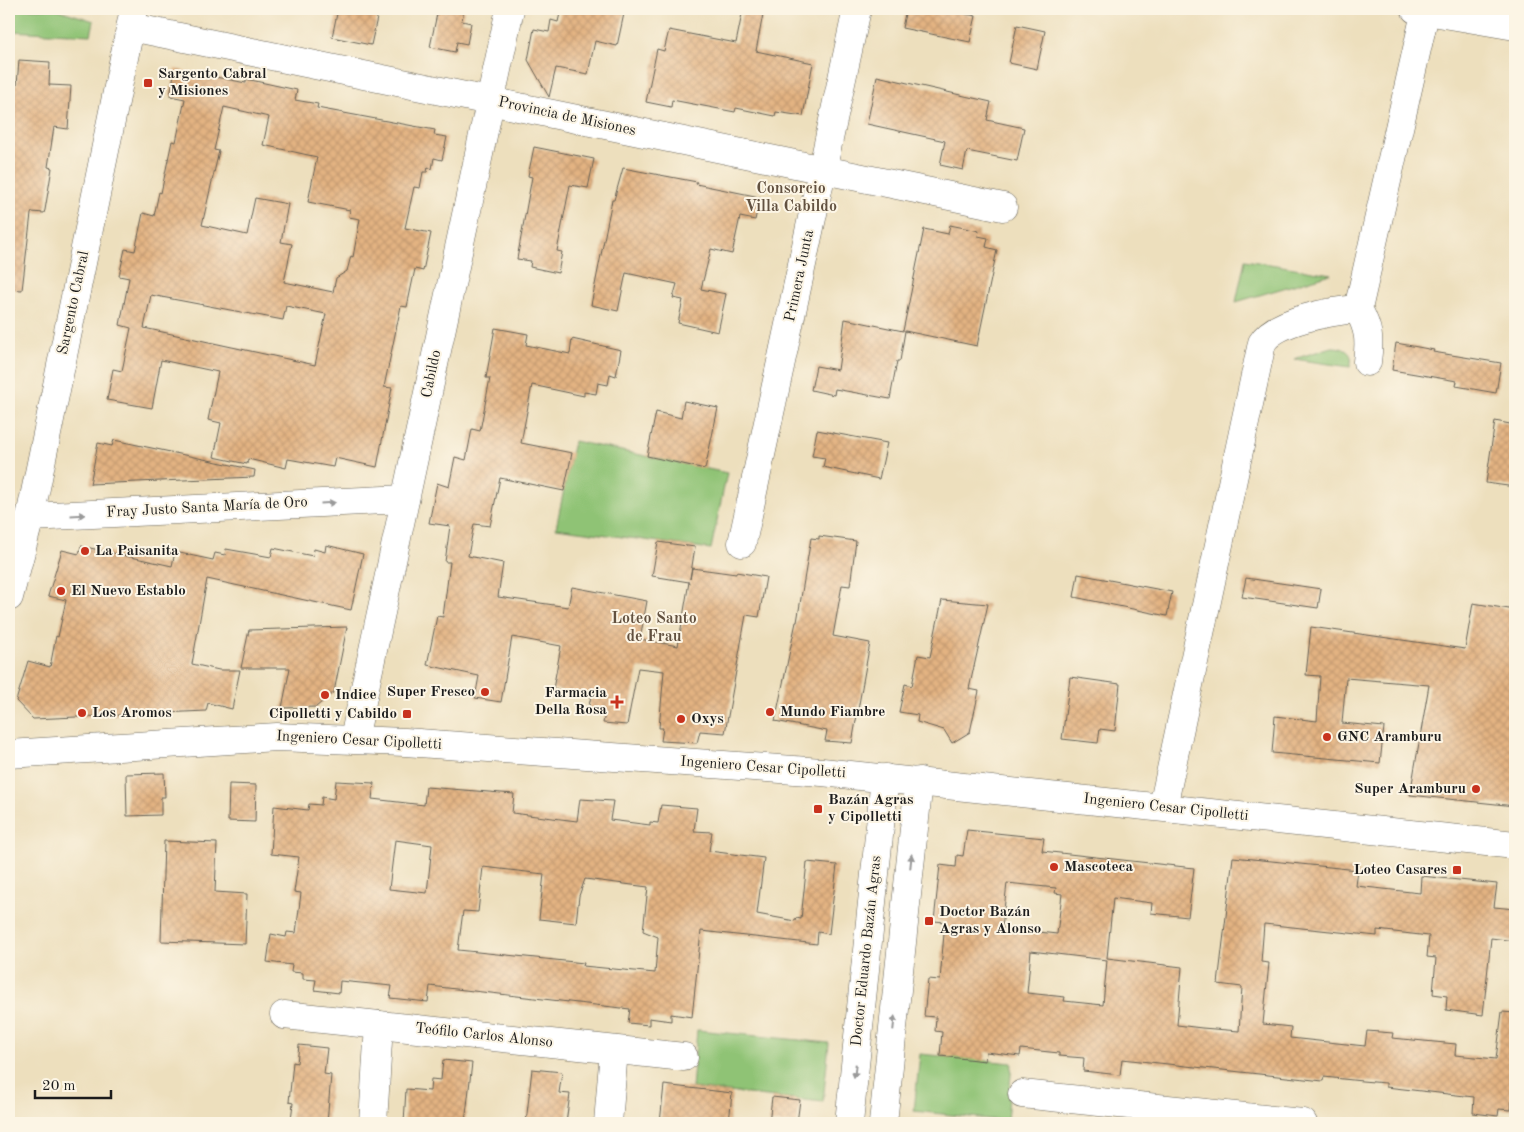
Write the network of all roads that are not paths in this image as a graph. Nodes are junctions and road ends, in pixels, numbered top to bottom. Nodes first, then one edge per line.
1 (510, 9) edge
2 (857, 9) edge
3 (1422, 9) edge
4 (133, 18) edge
5 (1515, 26) edge
6 (490, 101) junction
7 (822, 170) junction
8 (1003, 207) dead end
9 (1358, 309) junction
10 (1367, 362) dead end
11 (405, 499) junction
12 (19, 517) edge
13 (742, 544) dead end
14 (9, 597) edge
15 (354, 739) junction
16 (9, 754) edge
17 (885, 778) junction
18 (919, 781) junction
19 (1163, 808) junction
20 (1515, 845) edge
21 (284, 1015) dead end
22 (379, 1025) junction
23 (614, 1050) junction
24 (684, 1057) dead end
25 (1022, 1094) dead end
26 (1133, 1114) edge
27 (373, 1123) edge
28 (608, 1123) edge
29 (849, 1123) edge
30 (883, 1123) edge
31 (1302, 1123) edge

1 - 6 street, Cabildo
2 - 7 street, Primera Junta
3 - 5 street
3 - 9 street
4 - 6 street, Provincia de Misiones
4 - 12 street, Sargento Cabral
6 - 7 street, Provincia de Misiones
6 - 11 street, Cabildo
7 - 8 street, Provincia de Misiones
7 - 13 street, Primera Junta
9 - 10 street
9 - 19 street
12 -> 11 street, Fray Justo Santa María de Oro
11 - 15 street, Cabildo
12 - 14 street, Sargento Cabral
15 - 16 street, Ingeniero Cesar Cipolletti
15 - 17 street, Ingeniero Cesar Cipolletti
17 - 18 street, Ingeniero Cesar Cipolletti
17 -> 29 street, Doctor Eduardo Bazán Agras
18 - 19 street, Ingeniero Cesar Cipolletti
30 -> 18 street
19 - 20 street, Ingeniero Cesar Cipolletti
21 - 22 street, Teófilo Carlos Alonso
22 - 23 street, Teófilo Carlos Alonso
22 - 27 street
23 - 24 street, Teófilo Carlos Alonso
23 - 28 street
25 - 26 street
26 - 31 street

